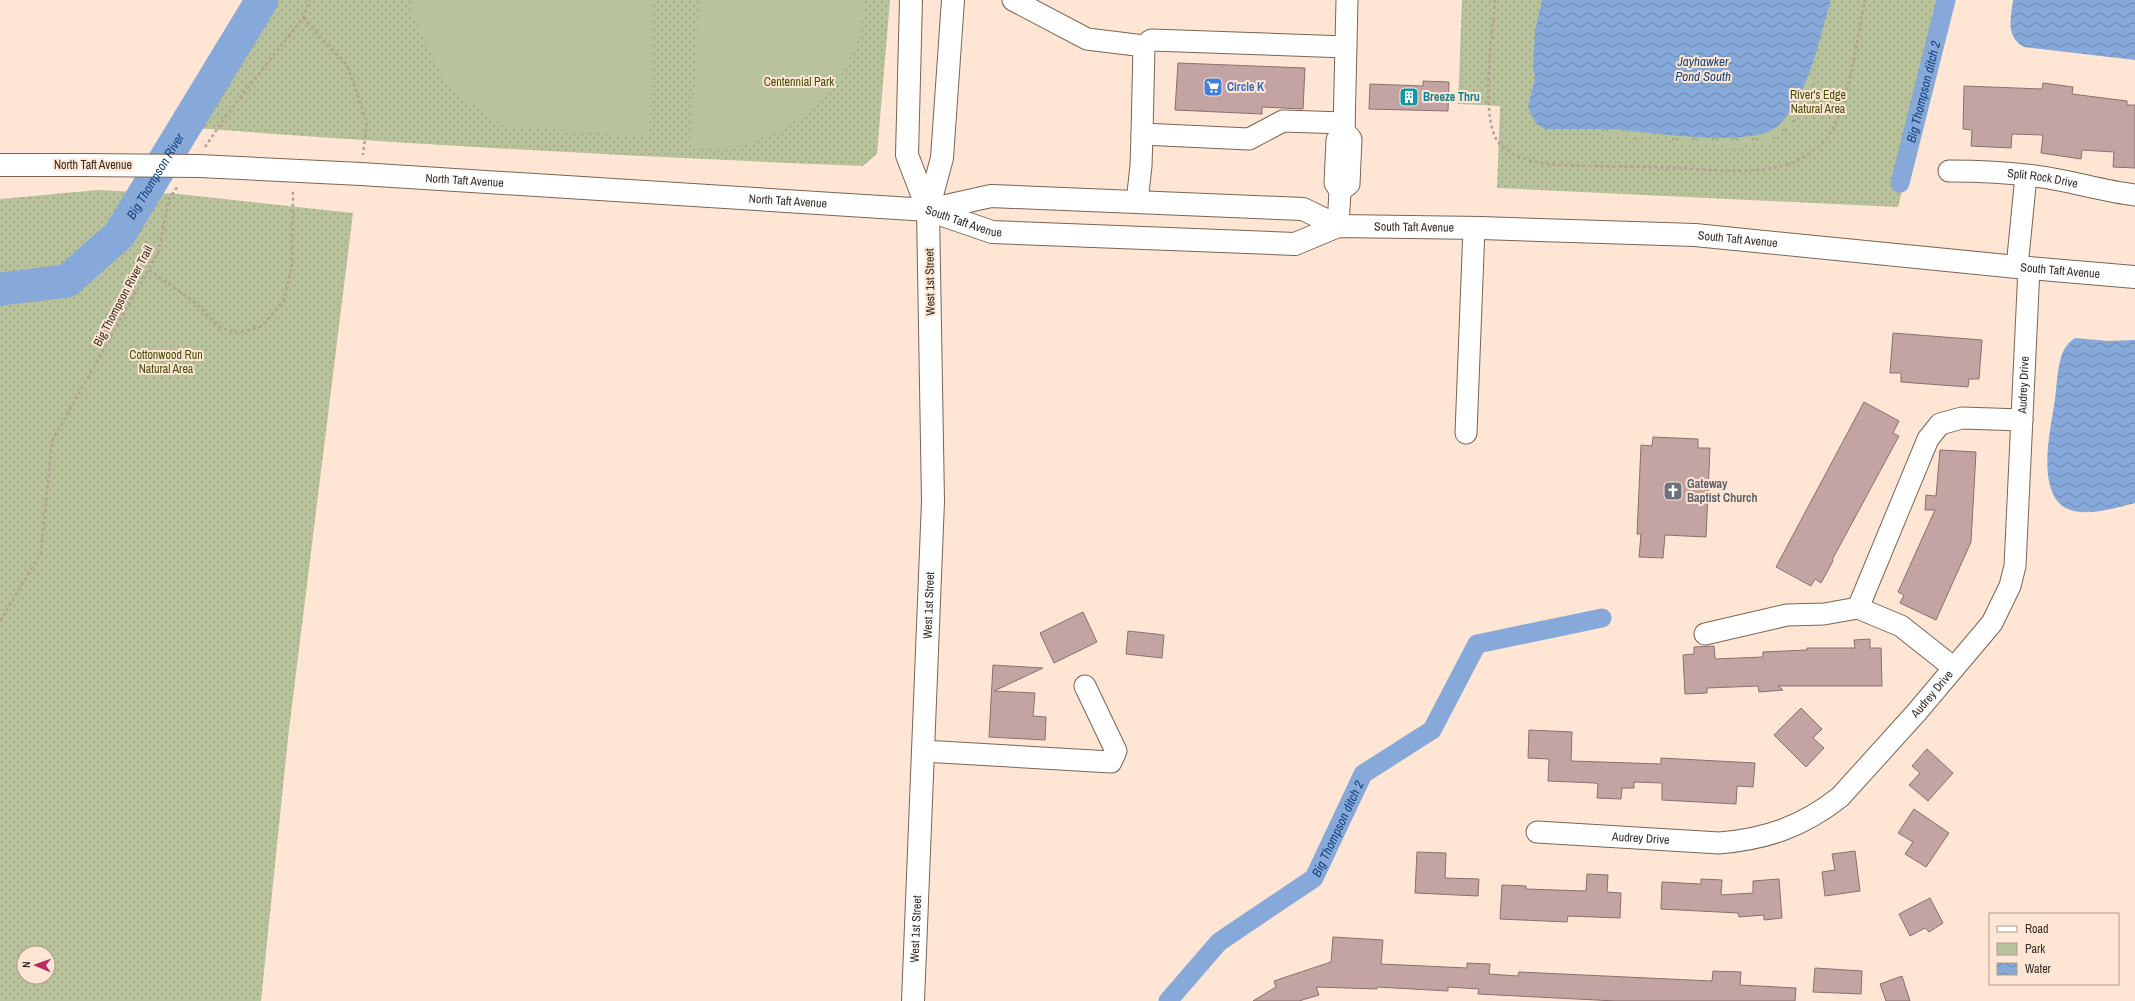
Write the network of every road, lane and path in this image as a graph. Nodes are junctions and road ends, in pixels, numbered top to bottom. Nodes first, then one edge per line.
1 (310, 0) edge
2 (911, 0) edge
3 (953, 0) edge
4 (1013, 0) edge
5 (1347, 0) edge
6 (1495, 0) edge
7 (1865, 0) edge
8 (303, 18) junction
9 (1144, 46) junction
10 (1346, 47) junction
11 (1344, 127) junction
12 (1142, 134) junction
13 (0, 165) edge
14 (194, 166) junction
15 (294, 170) junction
16 (1949, 171) dead end
17 (361, 174) junction
18 (2026, 176) junction
19 (2135, 195) edge
20 (1137, 202) junction
21 (928, 210) junction
22 (1338, 226) junction
23 (1474, 228) junction
24 (2023, 268) junction
25 (149, 270) junction
26 (2135, 277) edge
27 (2022, 420) junction
28 (1466, 433) dead end
29 (1858, 608) junction
30 (0, 621) edge
31 (1705, 634) dead end
32 (1954, 668) junction
33 (1085, 686) dead end
34 (923, 751) junction
35 (1537, 832) dead end
36 (913, 1001) edge

1 - 8 path, Big Thompson River Trail
2 - 21 main road, West 1st Street
3 - 21 main road, West 1st Street
4 - 9 street
5 - 10 street
6 - 7 path
8 - 14 path, Big Thompson River Trail
8 - 17 path
9 - 10 street
9 - 12 street
10 - 11 street
11 - 12 street
11 - 22 street
12 - 20 street
13 - 14 main road, North Taft Avenue, bridge
14 - 15 main road, North Taft Avenue
14 - 25 path, Big Thompson River Trail
15 - 17 main road, North Taft Avenue
15 - 25 path
16 - 18 street, Split Rock Drive
17 - 21 main road, North Taft Avenue
18 - 19 street, Split Rock Drive
18 - 24 street, Audrey Drive
20 - 21 main road, South Taft Avenue
20 - 22 main road, South Taft Avenue
21 - 22 main road, South Taft Avenue
21 - 34 main road, West 1st Street
22 - 23 main road, South Taft Avenue
23 - 24 main road, South Taft Avenue
23 - 28 street
24 - 26 main road, South Taft Avenue
24 - 27 street, Audrey Drive
25 - 30 path, Big Thompson River Trail
27 - 29 street
27 - 32 street, Audrey Drive
29 - 31 street
29 - 32 street
32 - 35 street, Audrey Drive
33 - 34 street
34 - 36 main road, West 1st Street

